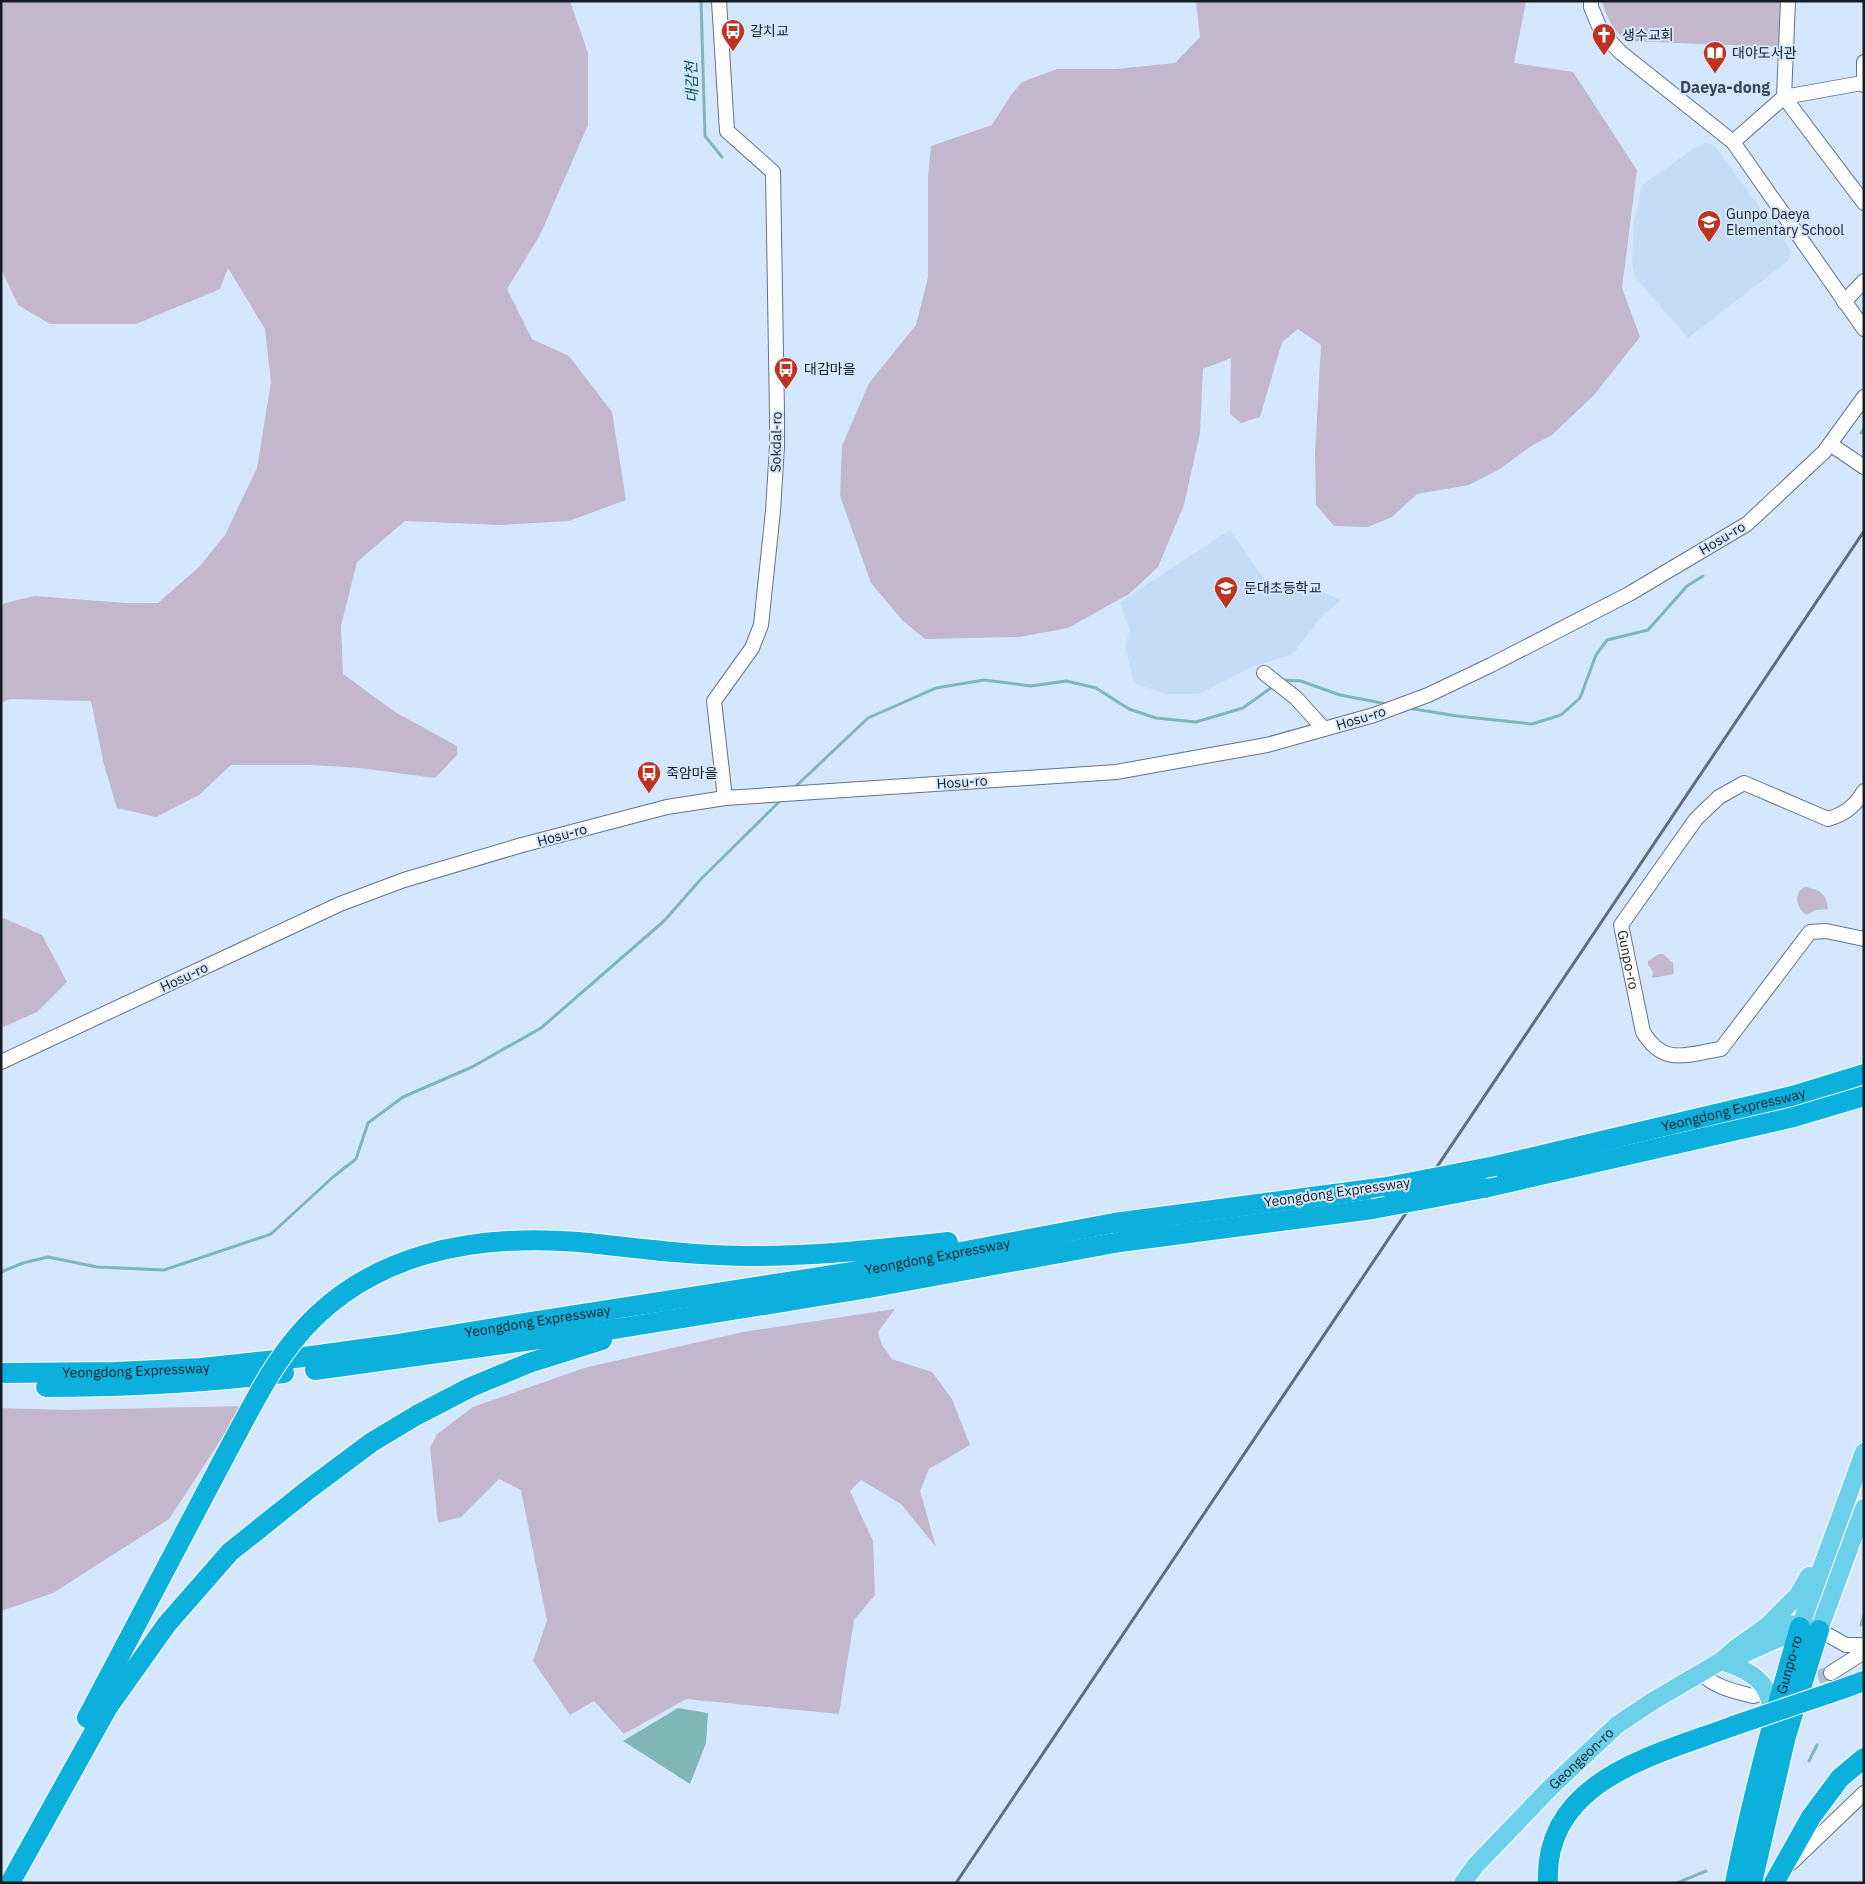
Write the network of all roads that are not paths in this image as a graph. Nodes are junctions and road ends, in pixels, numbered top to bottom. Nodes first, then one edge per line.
1 (719, 1) edge
2 (1591, 1) edge
3 (1788, 1) edge
4 (1864, 62) edge
5 (1863, 84) edge
6 (1784, 97) junction
7 (1733, 142) junction
8 (1864, 203) edge
9 (1864, 281) edge
10 (1844, 302) junction
11 (1864, 329) edge
12 (1864, 397) edge
13 (1830, 444) junction
14 (1864, 467) edge
15 (1264, 673) dead end
16 (1324, 729) junction
17 (1864, 791) edge
18 (725, 798) junction
19 (1864, 939) edge
20 (1, 1062) edge
21 (1864, 1074) edge
22 (1864, 1096) edge
23 (1114, 1223) junction
24 (661, 1322) junction
25 (1, 1373) edge
26 (1, 1386) edge
27 (1864, 1452) edge
28 (1864, 1508) edge
29 (1822, 1566) junction
30 (1800, 1627) junction
31 (1764, 1628) junction
32 (1820, 1630) junction
33 (1864, 1645) edge
34 (1864, 1652) edge
35 (1721, 1661) junction
36 (1701, 1673) junction
37 (1830, 1673) tunnel mouth
38 (1864, 1681) edge
39 (1864, 1692) edge
40 (1842, 1694) junction
41 (1757, 1695) dead end
42 (1734, 1732) junction
43 (1770, 1732) junction
44 (1864, 1758) edge
45 (1864, 1794) edge
46 (1747, 1821) junction
47 (1, 1877) edge
48 (1775, 1880) edge
49 (10, 1883) edge
50 (1463, 1883) edge
51 (1548, 1883) edge
52 (1561, 1883) edge
53 (1723, 1883) edge
54 (1735, 1883) edge
55 (1752, 1883) edge

1 - 18 street, Sokdal-ro
2 - 7 street
3 - 6 street
4 - 5 street
5 - 6 street
6 - 7 street
6 - 8 street
7 - 10 street
9 - 10 street
10 - 11 street
12 - 13 street, Hosu-ro
13 - 14 street
13 - 16 street, Hosu-ro
15 - 16 street
16 - 18 street, Hosu-ro
17 - 19 street, Gunpo-ro
18 - 20 street, Hosu-ro
21 - 23 highway, Yeongdong Expressway, bridge
22 - 24 highway, Yeongdong Expressway, bridge
23 - 25 highway, Yeongdong Expressway
23 - 47 highway, bridge
24 - 26 highway, Yeongdong Expressway
24 - 49 highway
27 - 29 main road, Gunpo-ro
28 - 32 main road, Gunpo-ro
29 - 30 main road, Gunpo-ro
29 - 31 main road
30 - 31 main road, Geongeon-ro
30 - 32 main road
30 - 35 main road, Geongeon-ro
30 - 43 highway, Gunpo-ro
31 - 35 main road, Geongeon-ro
32 - 33 street
32 - 55 highway, Gunpo-ro
34 - 37 street
35 - 36 main road, Geongeon-ro
35 - 43 main road
36 - 41 street
36 - 50 main road, Geongeon-ro
38 - 40 highway
39 - 40 highway
40 - 42 highway, bridge
42 - 51 highway
42 - 52 highway
43 - 46 highway, Gunpo-ro
44 - 48 highway
45 - 48 street
46 - 53 highway
46 - 54 highway, Gunpo-ro

